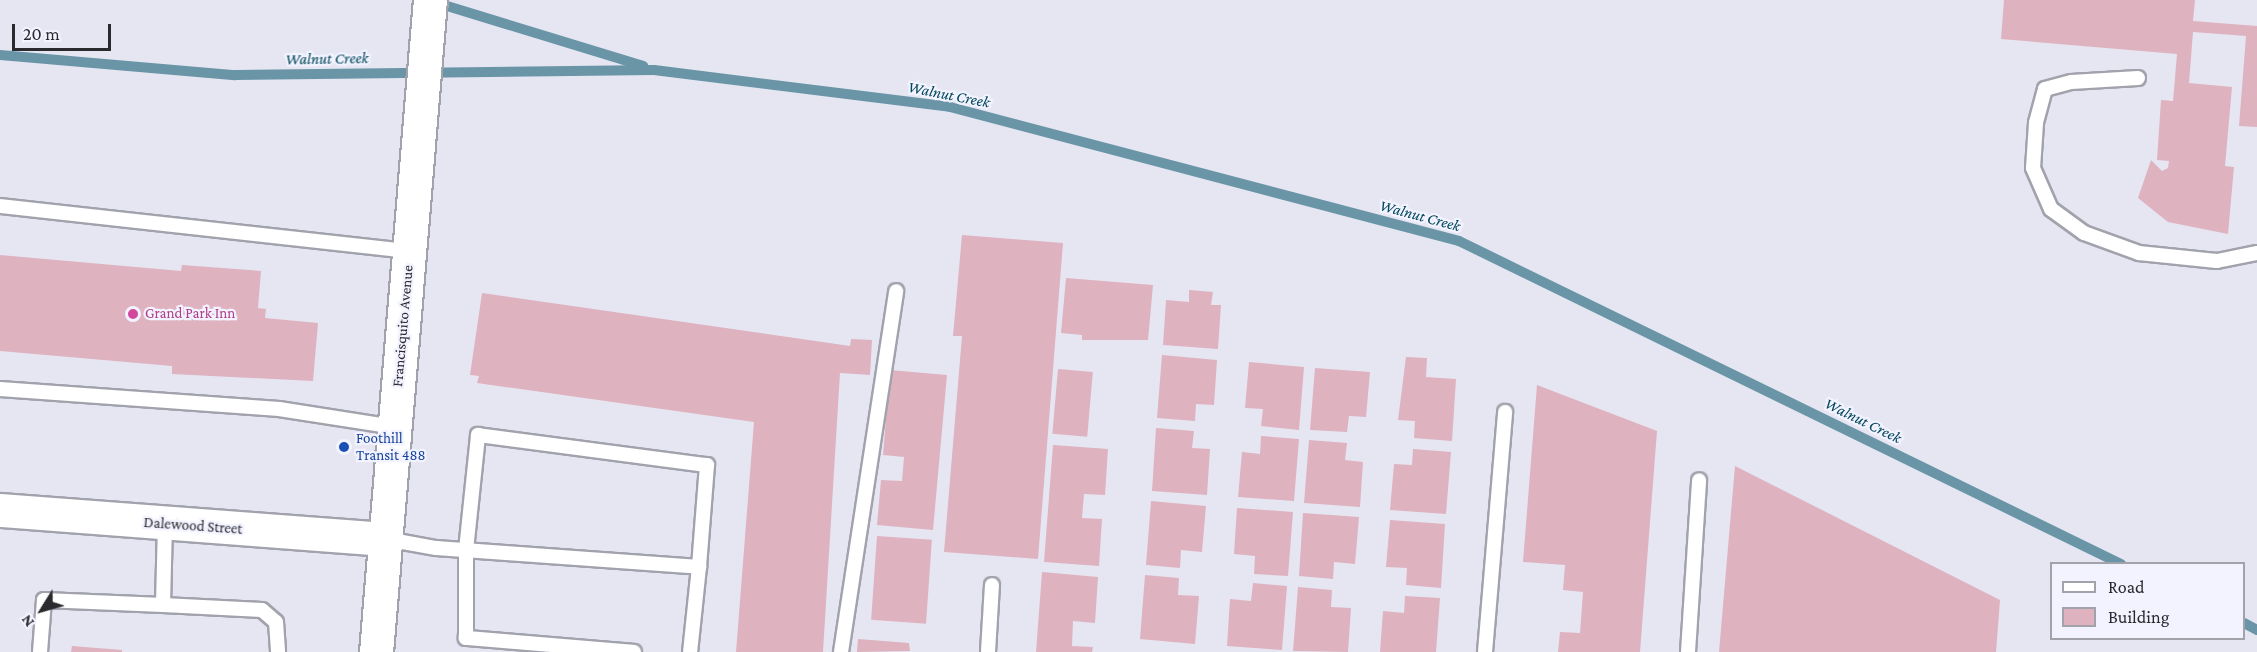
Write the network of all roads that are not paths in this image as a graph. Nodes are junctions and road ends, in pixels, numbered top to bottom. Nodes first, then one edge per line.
1 (430, 0) edge
2 (2138, 78) dead end
3 (0, 206) edge
4 (409, 251) junction
5 (2257, 253) edge
6 (896, 291) dead end
7 (0, 389) edge
8 (1505, 412) dead end
9 (394, 427) junction
10 (1700, 480) dead end
11 (0, 510) edge
12 (165, 524) junction
13 (385, 538) junction
14 (466, 550) junction
15 (699, 567) junction
16 (992, 585) dead end
17 (163, 605) junction
18 (40, 652) edge
19 (278, 652) edge
20 (376, 652) edge
21 (634, 652) edge
22 (690, 652) edge
23 (842, 652) edge
24 (988, 652) edge
25 (1485, 652) edge
26 (1688, 652) edge

1 - 4 street, Francisquito Avenue
2 - 5 lane
3 - 4 lane
4 - 9 street, Francisquito Avenue
6 - 23 lane
7 - 9 lane
8 - 25 lane
9 - 13 street, Francisquito Avenue
10 - 26 lane
11 - 12 street, Dalewood Street
12 - 13 street, Dalewood Street
12 - 17 lane
13 - 14 lane
13 - 20 street, Francisquito Avenue
14 - 15 lane
14 - 15 lane
14 - 21 lane
15 - 22 lane
16 - 24 lane
17 - 18 lane
17 - 19 lane

